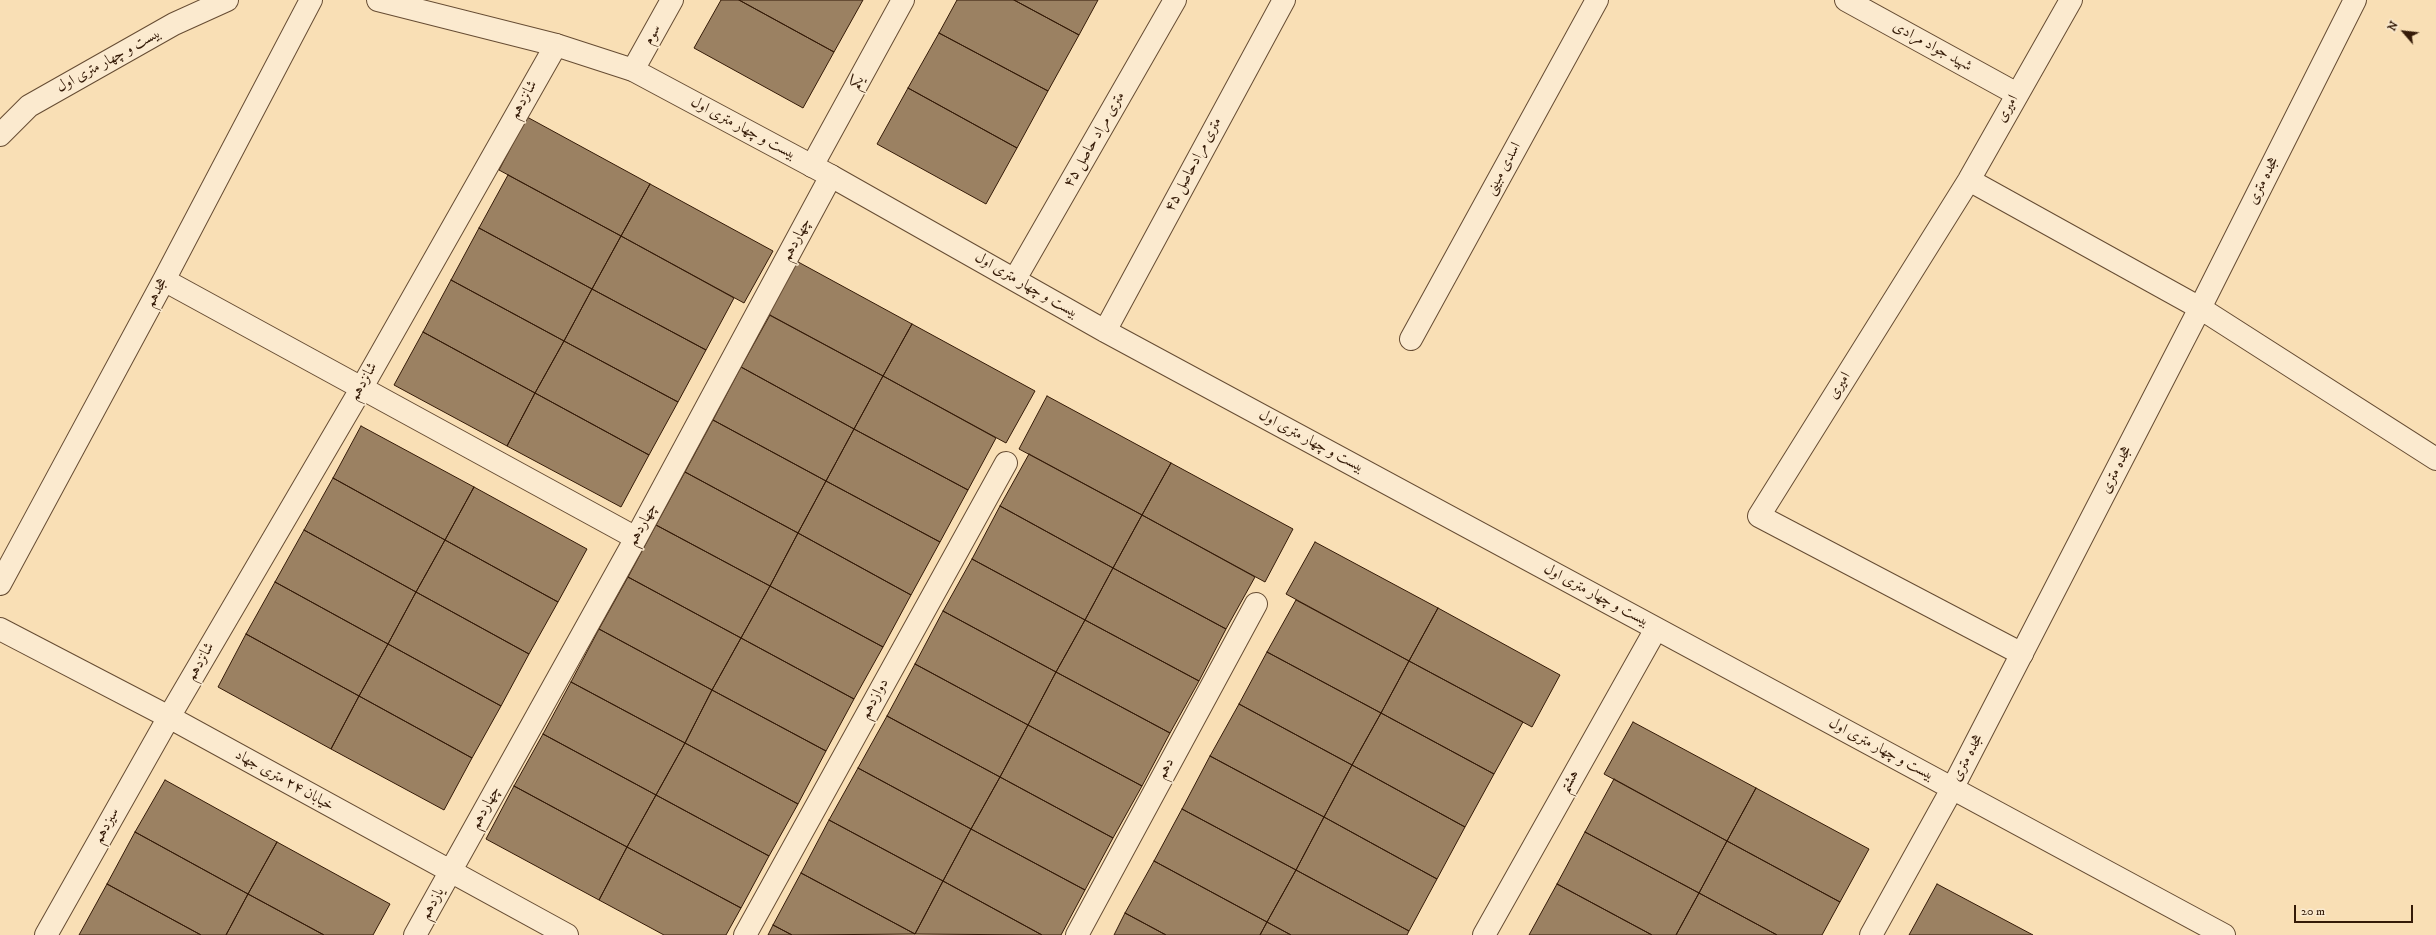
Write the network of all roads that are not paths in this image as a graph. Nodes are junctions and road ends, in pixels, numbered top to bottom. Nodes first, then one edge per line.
1 (227, 0) edge
2 (311, 0) edge
3 (378, 0) edge
4 (672, 0) edge
5 (903, 0) edge
6 (1175, 0) edge
7 (1284, 0) edge
8 (1597, 0) edge
9 (1846, 0) edge
10 (2071, 0) edge
11 (2355, 0) edge
12 (556, 45) junction
13 (633, 70) junction
14 (2017, 94) junction
15 (0, 135) edge
16 (812, 166) junction
17 (831, 176) junction
18 (1968, 180) junction
19 (164, 280) junction
20 (1014, 280) junction
21 (2200, 308) junction
22 (1105, 331) junction
23 (1411, 339) dead end
24 (361, 389) junction
25 (2436, 458) edge
26 (1006, 463) dead end
27 (636, 538) junction
28 (0, 584) edge
29 (1256, 604) dead end
30 (0, 629) edge
31 (1656, 629) junction
32 (2022, 654) junction
33 (169, 717) junction
34 (1952, 789) junction
35 (450, 872) junction
36 (46, 935) edge
37 (415, 935) edge
38 (567, 935) edge
39 (745, 935) edge
40 (1077, 935) edge
41 (1484, 935) edge
42 (1871, 935) edge
43 (2224, 935) edge

1 - 15 street, بیست و چهار متری اول
2 - 19 street, هجدهم
3 - 12 street, بیست و چهار متری اول
4 - 13 street, سوم
5 - 16 street, یکم
6 - 20 street, ۴۵ متری مراد حاصل
7 - 22 street, ۴۵ متری مرادحاصل
8 - 23 street, اسدی مبینی
9 - 14 street, شهید جواد مرادی
10 - 14 street, امیری
11 - 21 street, هجده متری
12 - 13 street, بیست و چهار متری اول
12 - 24 street, شانزدهم
13 - 16 street, بیست و چهار متری اول
14 - 18 street, امیری
16 - 17 street, بیست و چهار متری اول
17 - 20 street, بیست و چهار متری اول
17 - 27 street, چهاردهم
18 - 21 street
18 - 32 street, امیری
19 - 24 street
19 - 28 street, هجدهم
20 - 22 street, بیست و چهار متری اول
21 - 25 street
21 - 32 street, هجده متری
22 - 31 street, بیست و چهار متری اول
24 - 27 street
24 - 33 street, شانزدهم
26 - 39 street, دوازدهم
27 - 35 street, چهاردهم
29 - 40 street, دهم
30 - 33 street, خیابان ۲۴ متری جهاد
31 - 34 street, بیست و چهار متری اول
31 - 41 street, هشتم
32 - 34 street, هجده متری
33 - 35 street, خیابان ۲۴ متری جهاد
33 - 36 street, سیزدهم
34 - 42 street, هجده متری
34 - 43 street, بیست و چهار متری اول
35 - 37 street, یازدهم
35 - 38 street, خیابان ۲۴ متری جهاد

